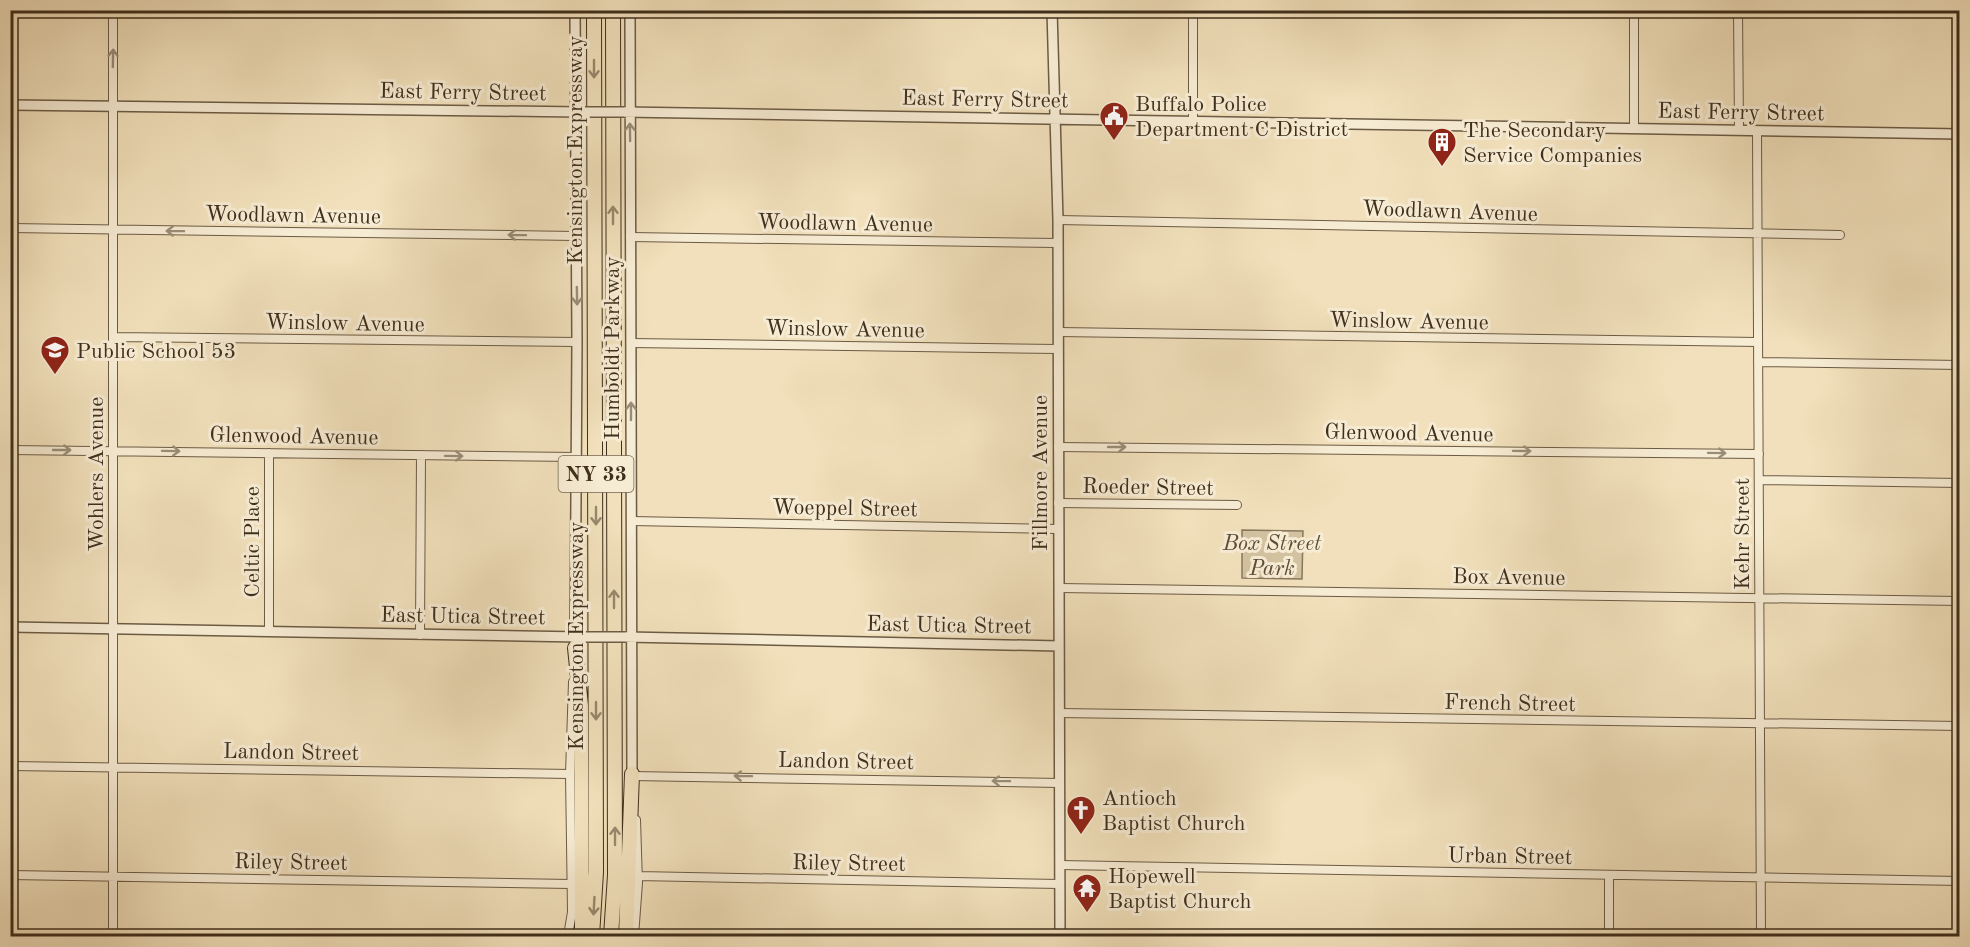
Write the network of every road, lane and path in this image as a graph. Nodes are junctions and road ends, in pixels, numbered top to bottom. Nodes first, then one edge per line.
1 (113, 10) edge
2 (575, 10) edge
3 (594, 10) edge
4 (613, 10) edge
5 (630, 10) edge
6 (1052, 10) edge
7 (1193, 10) edge
8 (1634, 10) edge
9 (1738, 10) edge
10 (10, 105) edge
11 (112, 106) junction
12 (578, 112) junction
13 (627, 112) junction
14 (1055, 118) junction
15 (1194, 122) junction
16 (1635, 129) junction
17 (1739, 130) junction
18 (1757, 130) junction
19 (1959, 134) edge
20 (1058, 220) junction
21 (10, 228) edge
22 (113, 230) junction
23 (1758, 234) junction
24 (1840, 235) dead end
25 (576, 236) junction
26 (630, 237) junction
27 (1058, 243) junction
28 (1058, 332) junction
29 (113, 338) junction
30 (578, 342) junction
31 (1758, 342) junction
32 (631, 343) junction
33 (1058, 349) junction
34 (1758, 362) junction
35 (1959, 365) edge
36 (1058, 447) junction
37 (10, 450) edge
38 (113, 450) junction
39 (269, 453) junction
40 (1759, 454) junction
41 (421, 455) junction
42 (577, 457) junction
43 (1759, 480) junction
44 (1959, 483) edge
45 (1058, 503) junction
46 (1237, 506) dead end
47 (631, 521) junction
48 (1059, 529) junction
49 (1059, 588) junction
50 (1759, 597) junction
51 (1959, 601) edge
52 (10, 627) edge
53 (114, 628) junction
54 (269, 632) junction
55 (420, 634) junction
56 (628, 637) junction
57 (578, 640) junction
58 (1059, 646) junction
59 (1059, 713) junction
60 (1760, 723) junction
61 (1959, 726) edge
62 (10, 766) edge
63 (114, 766) junction
64 (570, 774) junction
65 (632, 774) junction
66 (1060, 783) junction
67 (1060, 865) junction
68 (10, 874) edge
69 (1609, 875) junction
70 (113, 876) junction
71 (638, 876) junction
72 (1761, 877) junction
73 (1959, 881) edge
74 (571, 884) junction
75 (1060, 884) junction
76 (113, 936) edge
77 (568, 936) edge
78 (582, 936) edge
79 (592, 936) edge
80 (611, 936) edge
81 (626, 936) edge
82 (634, 936) edge
83 (1060, 936) edge
84 (1609, 936) edge
85 (1761, 936) edge

11 -> 1 street, Wohlers Avenue
2 - 12 street, Humboldt Parkway
3 -> 79 highway, Kensington Expressway / NY 33
80 -> 4 highway, Kensington Expressway / NY 33
5 - 13 street, Humboldt Parkway
6 - 14 street, Fillmore Avenue
7 - 15 street
8 - 16 street
9 - 17 street
10 - 11 street, East Ferry Street
11 - 12 street, East Ferry Street
11 - 22 street, Wohlers Avenue
12 - 13 street, East Ferry Street, bridge
12 - 25 street, Humboldt Parkway
13 - 14 street, East Ferry Street
26 -> 13 street, Humboldt Parkway
14 - 15 street, East Ferry Street
14 - 20 street, Fillmore Avenue
15 - 16 street, East Ferry Street
16 - 17 street, East Ferry Street
17 - 18 street, East Ferry Street
18 - 19 street, East Ferry Street
18 - 23 street, Kehr Street
20 - 23 street, Woodlawn Avenue
20 - 27 street, Fillmore Avenue
21 - 22 street, Woodlawn Avenue
25 -> 22 street, Woodlawn Avenue
22 - 29 street, Wohlers Avenue
23 - 24 street, Woodlawn Avenue
23 - 31 street, Kehr Street
25 -> 30 street, Humboldt Parkway
26 - 27 street, Woodlawn Avenue
26 - 32 street, Humboldt Parkway
27 - 28 street, Fillmore Avenue
28 - 31 street, Winslow Avenue
28 - 33 street, Fillmore Avenue
29 - 30 street, Winslow Avenue
29 - 38 street, Wohlers Avenue
30 - 42 street, Humboldt Parkway
31 - 34 street, Kehr Street
32 - 33 street, Winslow Avenue
47 -> 32 street, Humboldt Parkway
33 - 36 street, Fillmore Avenue
34 - 35 street
34 - 40 street, Kehr Street
36 -> 40 street, Glenwood Avenue
36 - 45 street, Fillmore Avenue
37 -> 38 street, Glenwood Avenue
38 -> 39 street, Glenwood Avenue
38 - 53 street, Wohlers Avenue
39 - 41 street, Glenwood Avenue
39 - 54 street, Celtic Place
40 - 43 street, Kehr Street
41 -> 42 street, Glenwood Avenue
41 - 55 street
42 - 57 street, Humboldt Parkway
43 - 44 street
43 - 50 street, Kehr Street
45 - 46 street, Roeder Street
45 - 48 street, Fillmore Avenue
47 - 48 street, Woeppel Street
47 - 56 street, Humboldt Parkway
48 - 49 street, Fillmore Avenue
49 - 50 street, Box Avenue
49 - 58 street, Fillmore Avenue
50 - 51 street, Box Avenue
50 - 60 street, Kehr Street
52 - 53 street, East Utica Street
53 - 54 street, East Utica Street
53 - 63 street, Wohlers Avenue
54 - 55 street, East Utica Street
55 - 57 street, East Utica Street
56 - 57 street, East Utica Street, bridge
56 - 58 street, East Utica Street
56 - 65 street, Humboldt Parkway
57 - 64 street, Humboldt Parkway
57 - 78 highway
58 - 59 street, Fillmore Avenue
59 - 60 street, French Street
59 - 66 street, Fillmore Avenue
60 - 61 street, French Street
60 - 72 street, Kehr Street
62 - 63 street, Landon Street
63 - 64 street, Landon Street
63 - 70 street, Wohlers Avenue
64 - 74 street, Humboldt Parkway
66 -> 65 street, Landon Street
65 - 71 street, Humboldt Parkway
65 - 81 highway
66 - 67 street, Fillmore Avenue
67 - 69 street, Urban Street
67 - 75 street, Fillmore Avenue
68 - 70 street, Riley Street
69 - 72 street, Urban Street
69 - 84 street
70 - 74 street, Riley Street
70 - 76 street, Wohlers Avenue
71 - 75 street, Riley Street
71 - 82 street, Humboldt Parkway
72 - 73 street, Urban Street
72 - 85 street, Kehr Street
74 - 77 street, Humboldt Parkway
75 - 83 street, Fillmore Avenue

